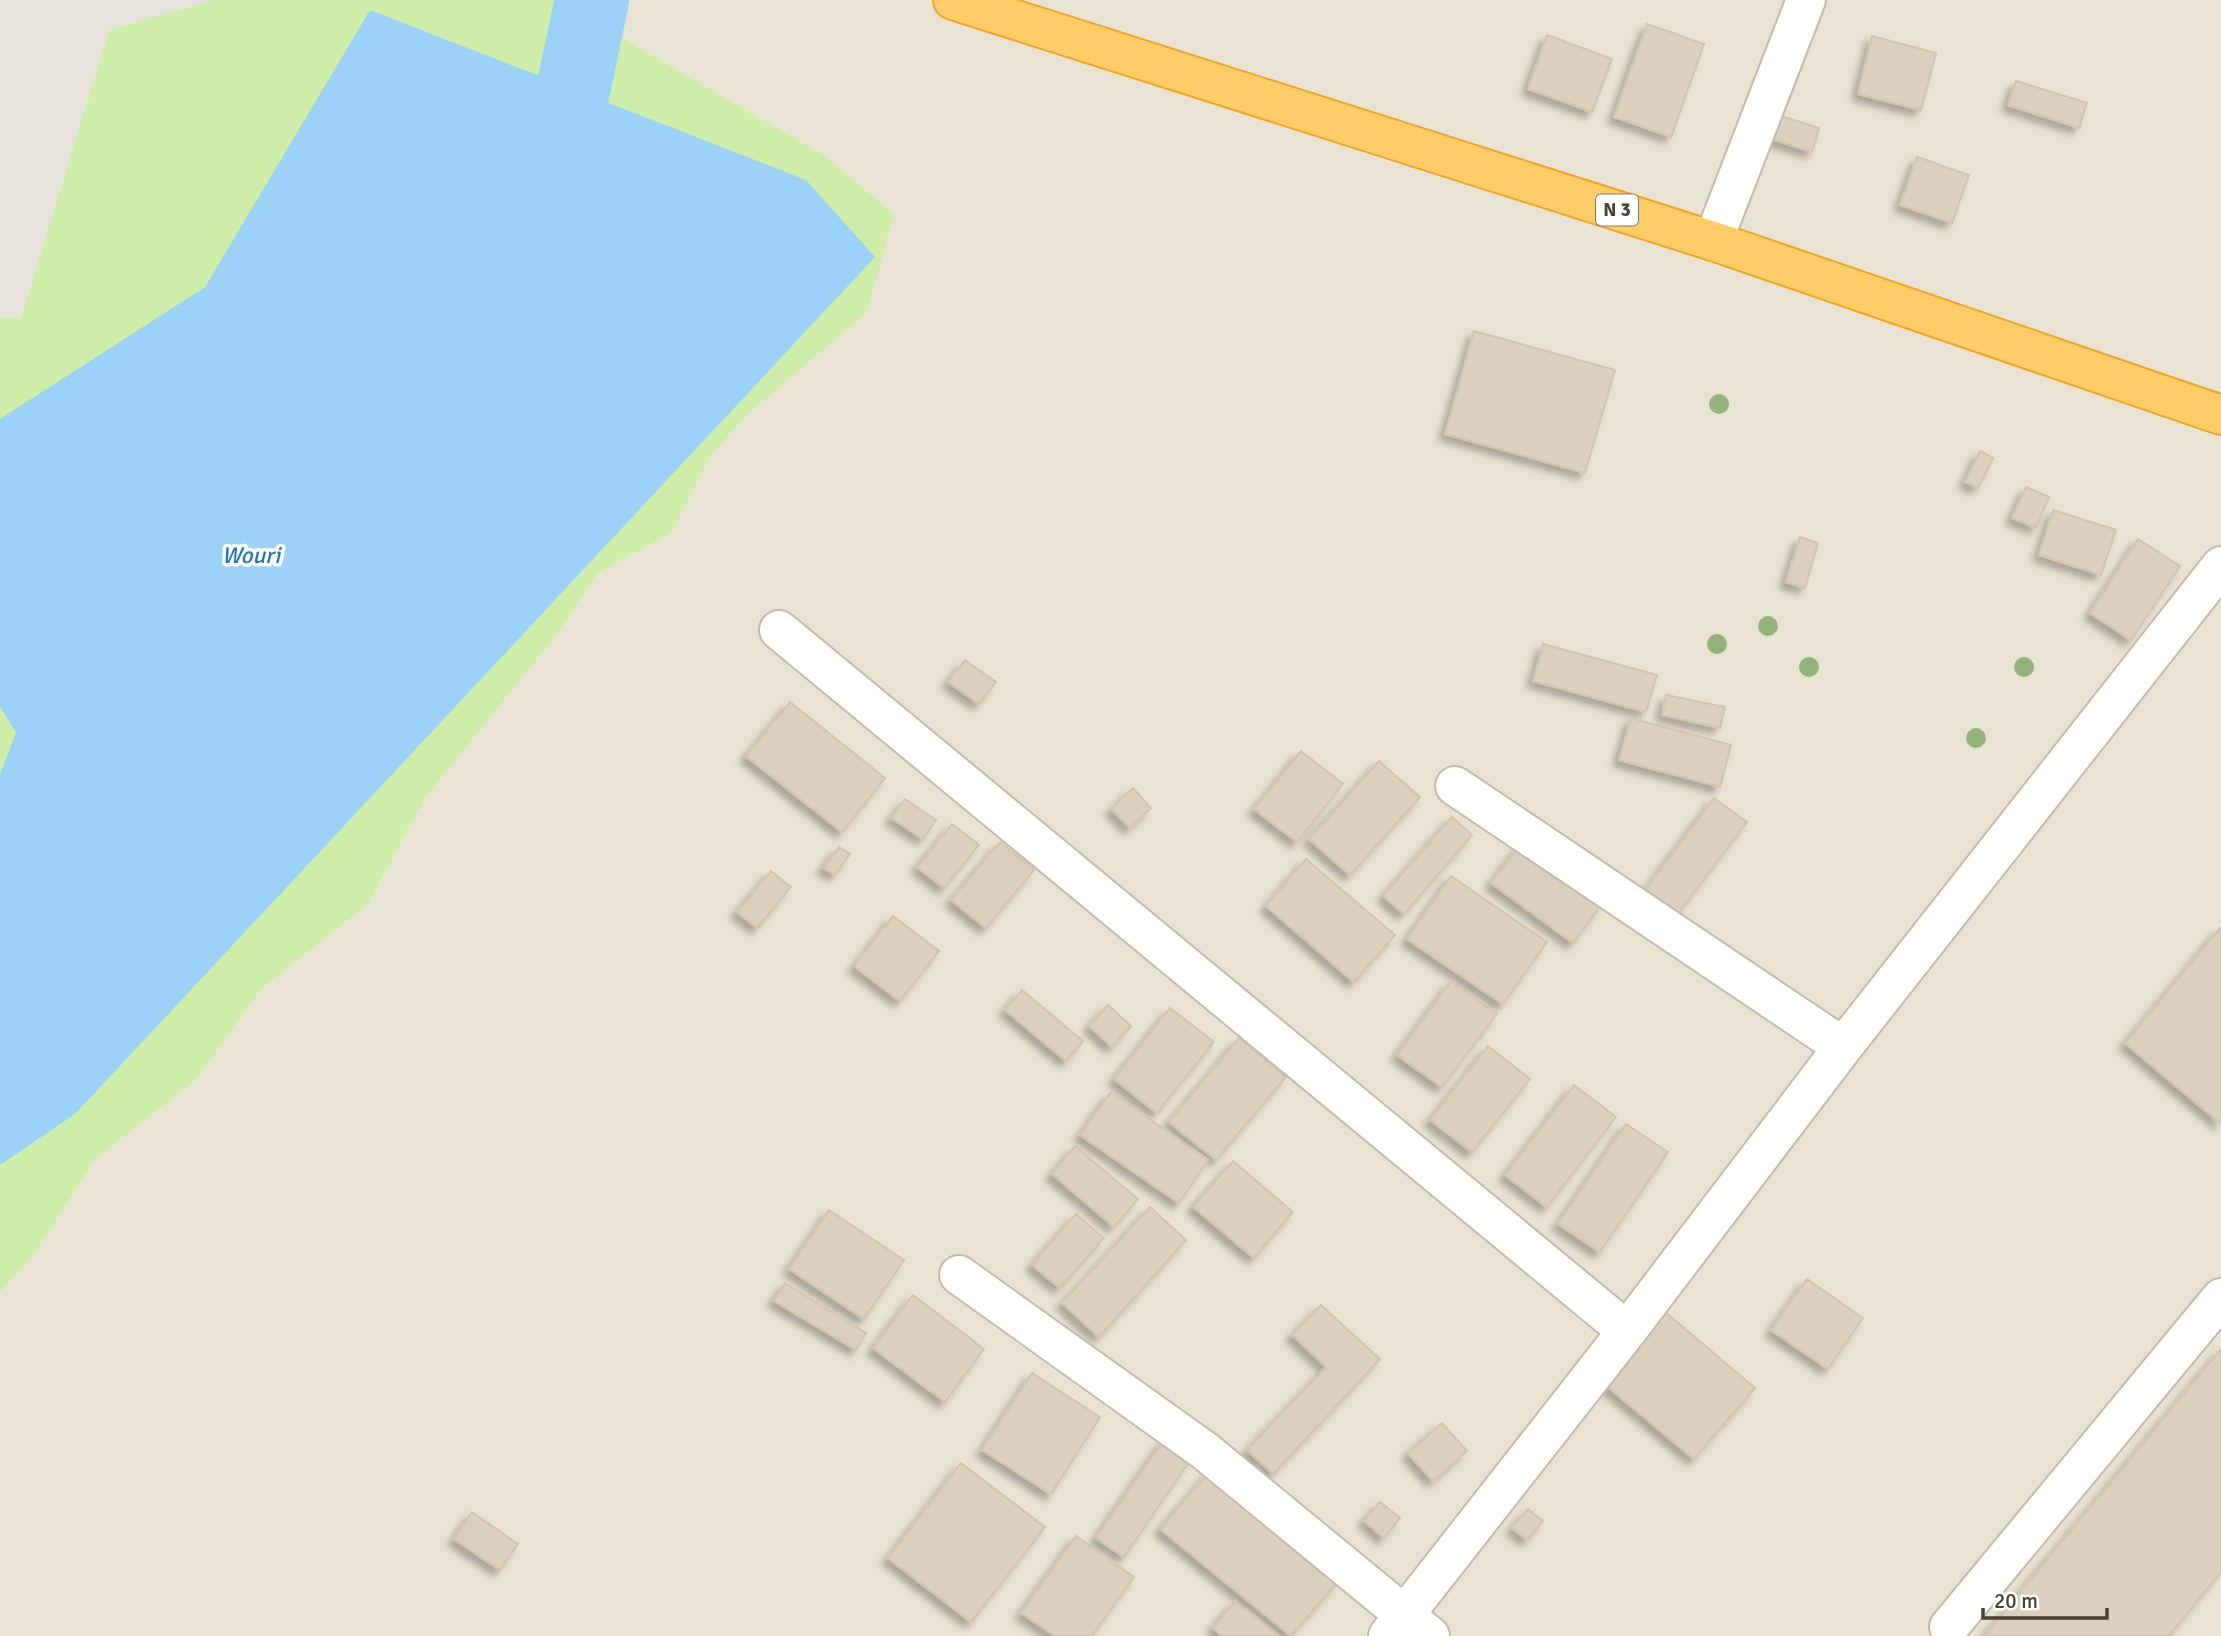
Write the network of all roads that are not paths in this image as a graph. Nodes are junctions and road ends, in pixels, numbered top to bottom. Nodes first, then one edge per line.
1 (953, 0) edge
2 (1806, 0) edge
3 (1713, 241) junction
4 (2221, 415) edge
5 (2221, 566) edge
6 (779, 630) dead end
7 (1455, 786) dead end
8 (1843, 1047) junction
9 (958, 1275) dead end
10 (2221, 1298) edge
11 (1627, 1331) junction
12 (1949, 1628) dead end
13 (1408, 1629) edge

1 - 3 highway, N 3
2 - 3 street
3 - 4 highway, N 3
5 - 8 street
6 - 11 street
7 - 8 street
8 - 11 street
9 - 13 street
10 - 12 street
11 - 13 street

